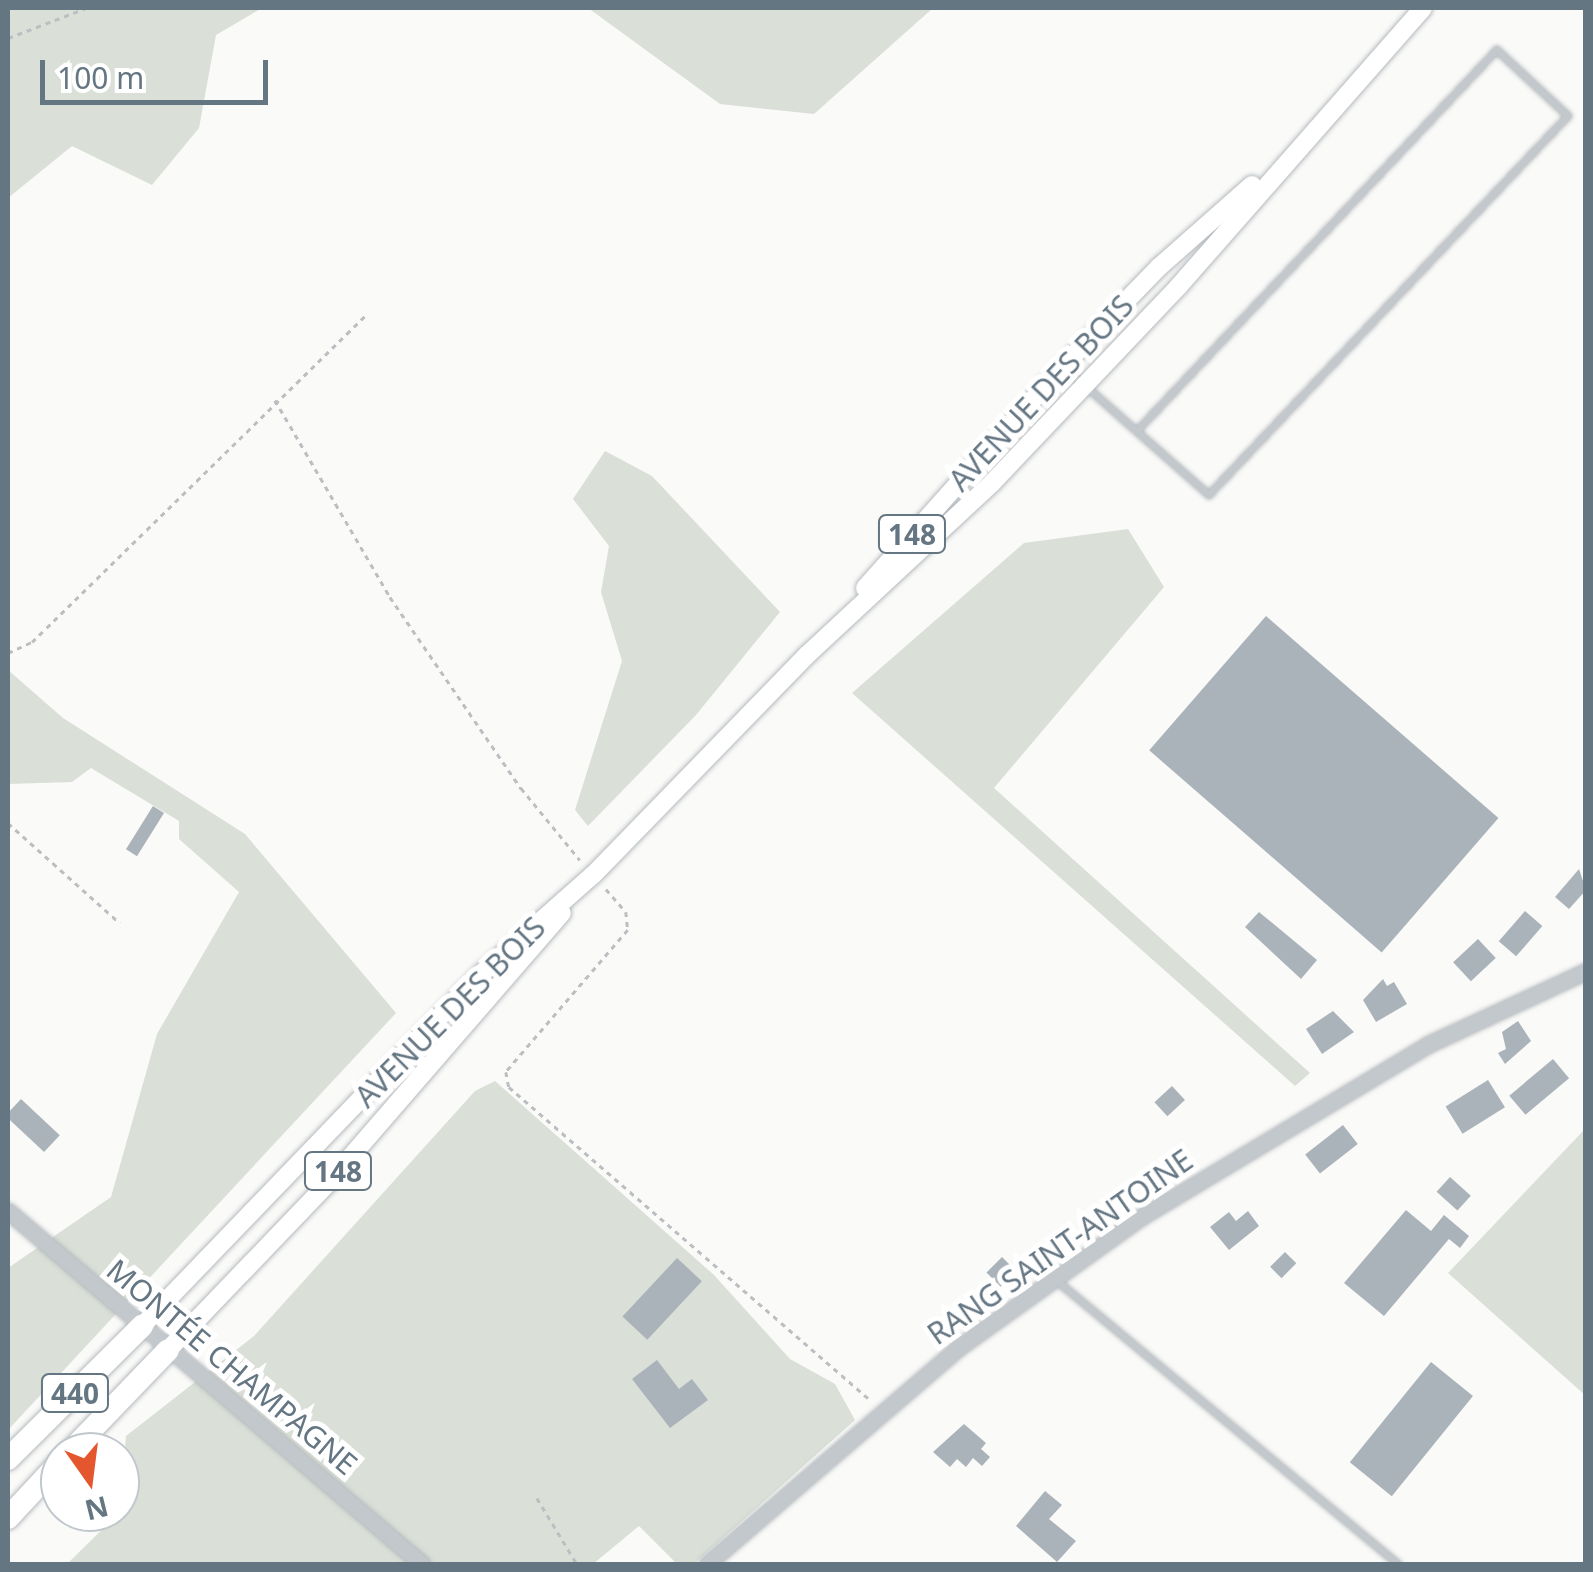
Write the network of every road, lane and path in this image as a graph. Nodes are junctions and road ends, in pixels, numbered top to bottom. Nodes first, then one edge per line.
1 (86, 8) edge
2 (1423, 8) edge
3 (8, 38) edge
4 (1294, 148) junction
5 (366, 314) dead end
6 (1063, 366) junction
7 (1084, 386) junction
8 (275, 400) junction
9 (1139, 429) junction
10 (8, 653) edge
11 (807, 655) junction
12 (8, 824) edge
13 (594, 874) junction
14 (120, 922) dead end
15 (1586, 972) edge
16 (8, 1211) edge
17 (1055, 1278) junction
18 (142, 1326) junction
19 (168, 1350) junction
20 (884, 1413) junction
21 (89, 1432) edge
22 (8, 1459) edge
23 (40, 1484) edge
24 (537, 1498) dead end
25 (8, 1518) edge
26 (422, 1564) edge
27 (577, 1564) edge
28 (707, 1564) edge
29 (1398, 1564) edge

1 - 3 path
2 - 4 main road, AVENUE DES BOIS / 148
4 - 6 main road, AVENUE DES BOIS / 148
4 - 7 main road, AVENUE DES BOIS / 148
5 - 8 path
6 - 7 lane
6 - 11 main road, AVENUE DES BOIS / 148
7 - 9 lane
7 - 11 main road, AVENUE DES BOIS / 148
8 - 10 path
8 - 13 path
9 - 9 lane
11 - 13 main road, AVENUE DES BOIS / 148
12 - 14 path
13 - 18 main road, AVENUE DES BOIS / 148
13 - 19 main road, AVENUE DES BOIS / 148
13 - 20 path
15 - 17 street, RANG SAINT-ANTOINE
16 - 18 street, MONTÉE CHAMPAGNE
17 - 20 street, RANG SAINT-ANTOINE
17 - 29 lane
18 - 19 street, MONTÉE CHAMPAGNE
18 - 22 highway, 440
19 - 21 highway, 440
19 - 26 street, MONTÉE CHAMPAGNE
20 - 28 street, RANG SAINT-ANTOINE
23 - 25 highway
24 - 27 path

